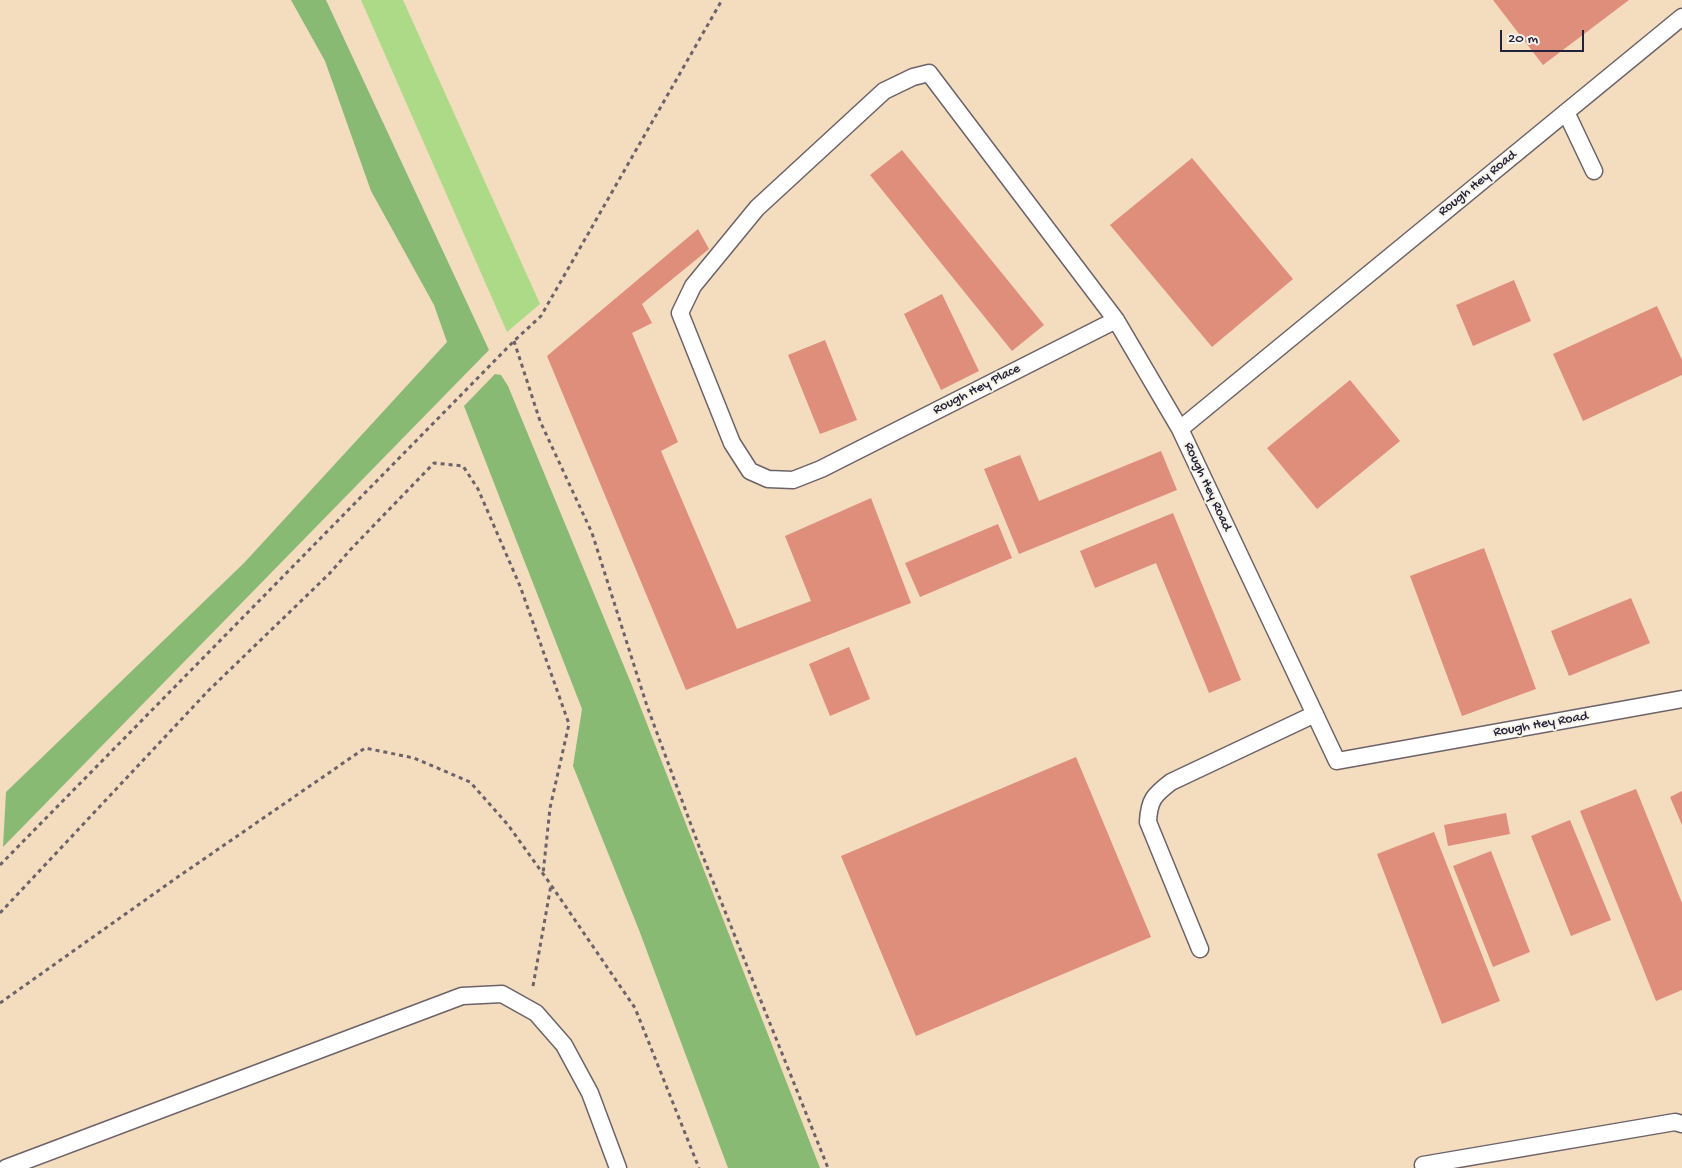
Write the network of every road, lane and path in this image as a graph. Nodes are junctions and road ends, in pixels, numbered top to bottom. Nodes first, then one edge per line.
1 (722, 0) edge
2 (1682, 17) edge
3 (1566, 112) junction
4 (1594, 171) dead end
5 (1116, 320) junction
6 (514, 341) junction
7 (1180, 429) junction
8 (1682, 699) edge
9 (1315, 714) junction
10 (0, 865) edge
11 (543, 874) junction
12 (551, 885) junction
13 (0, 913) edge
14 (1200, 949) dead end
15 (0, 1003) edge
16 (529, 1009) junction
17 (1682, 1124) edge
18 (1423, 1166) dead end
19 (6, 1168) edge
20 (618, 1168) edge
21 (699, 1168) edge
22 (828, 1168) edge

1 - 6 path
2 - 3 lane, Rough Hey Road
3 - 4 lane
3 - 7 lane, Rough Hey Road
5 - 5 lane, Rough Hey Place
5 - 7 lane
6 - 10 path
6 - 22 path
7 - 9 lane, Rough Hey Road
8 - 9 lane, Rough Hey Road
9 - 14 lane
11 - 12 path
11 - 13 path
11 - 15 path
12 - 16 path
12 - 21 path
16 - 19 lane
16 - 20 lane
17 - 18 lane

